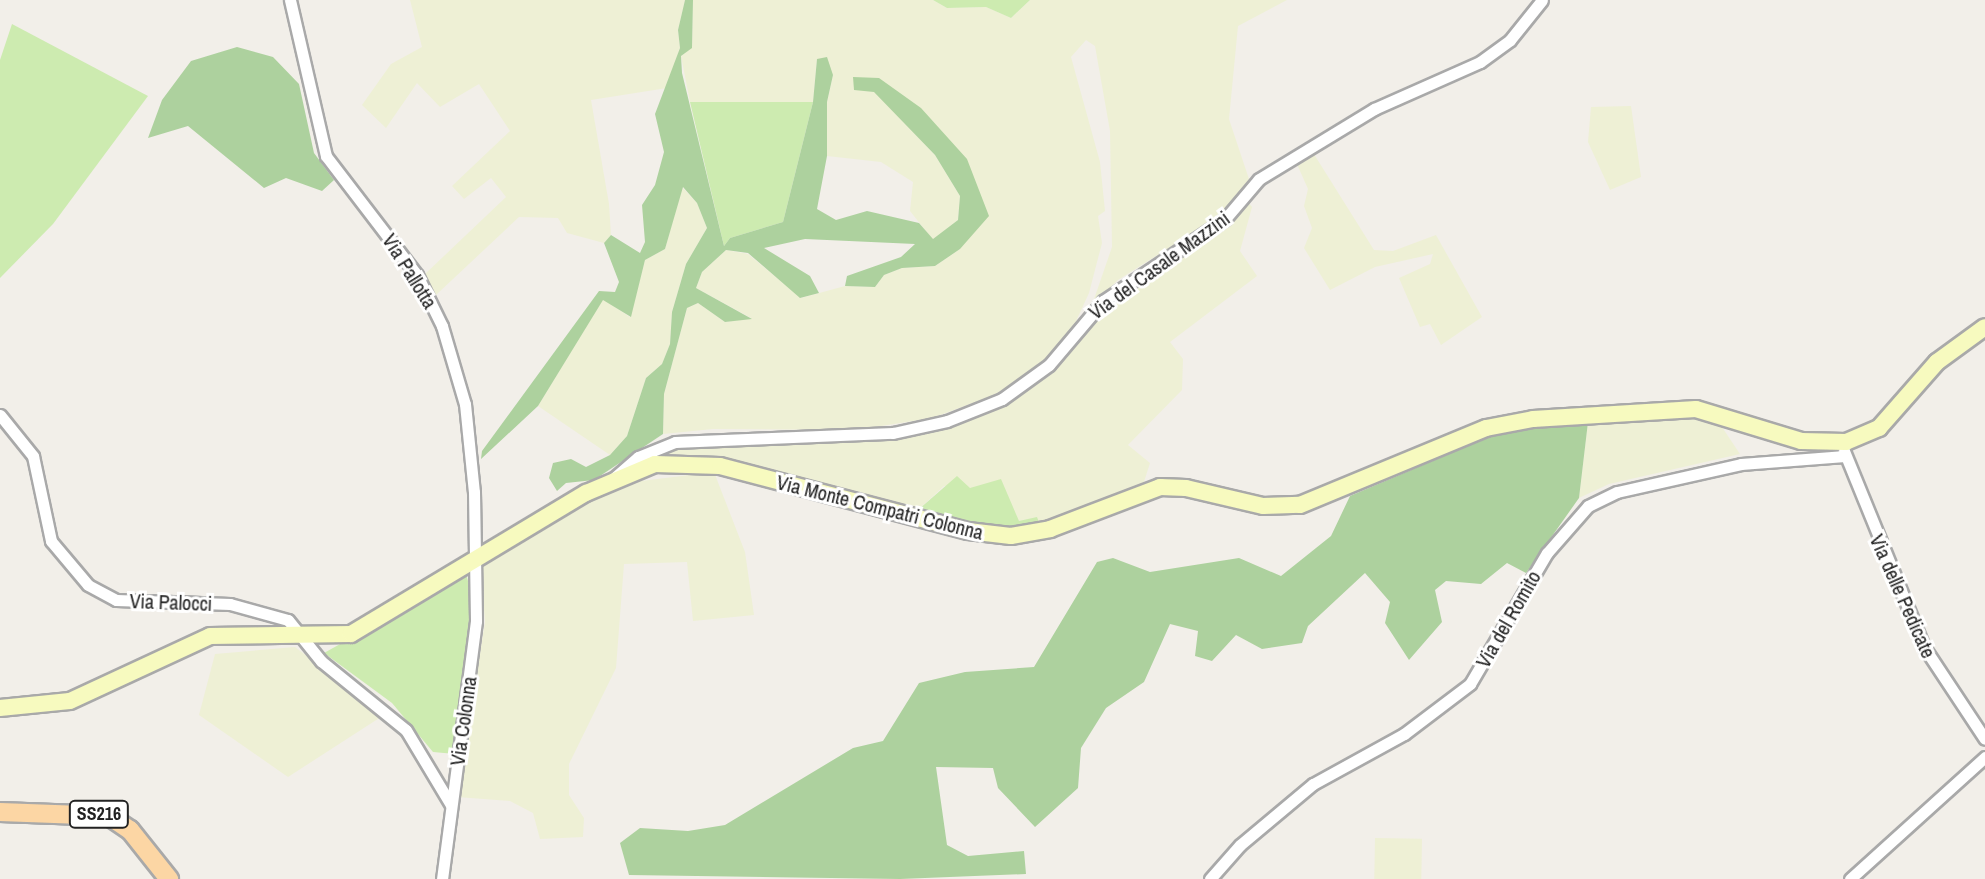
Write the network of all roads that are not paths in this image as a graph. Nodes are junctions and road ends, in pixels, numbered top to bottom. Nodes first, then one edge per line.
1 (290, 0) edge
2 (1542, 0) edge
3 (1985, 327) edge
4 (0, 415) edge
5 (1843, 450) junction
6 (612, 480) junction
7 (474, 562) junction
8 (302, 636) junction
9 (0, 708) edge
10 (1985, 739) edge
11 (1985, 757) edge
12 (451, 805) junction
13 (0, 812) edge
14 (169, 879) edge
15 (442, 879) edge
16 (1210, 879) edge
17 (1850, 879) edge

1 - 7 street, Via Pallotta
2 - 6 street, Via del Casale Mazzini
3 - 5 street, Via Monte Compatri Colonna
4 - 8 street, Via Palocci
5 - 6 street, Via Monte Compatri Colonna
5 - 10 street, Via delle Pedicate
5 - 16 street, Via del Romito
6 - 7 street, Via Monte Compatri Colonna
7 - 8 street, Via Monte Compatri Colonna
7 - 12 street, Via Colonna
8 - 9 street, Via Monte Compatri Colonna
8 - 12 street, Via Palocci
11 - 17 street
12 - 15 street, Via Colonna
13 - 14 main road, SS216

